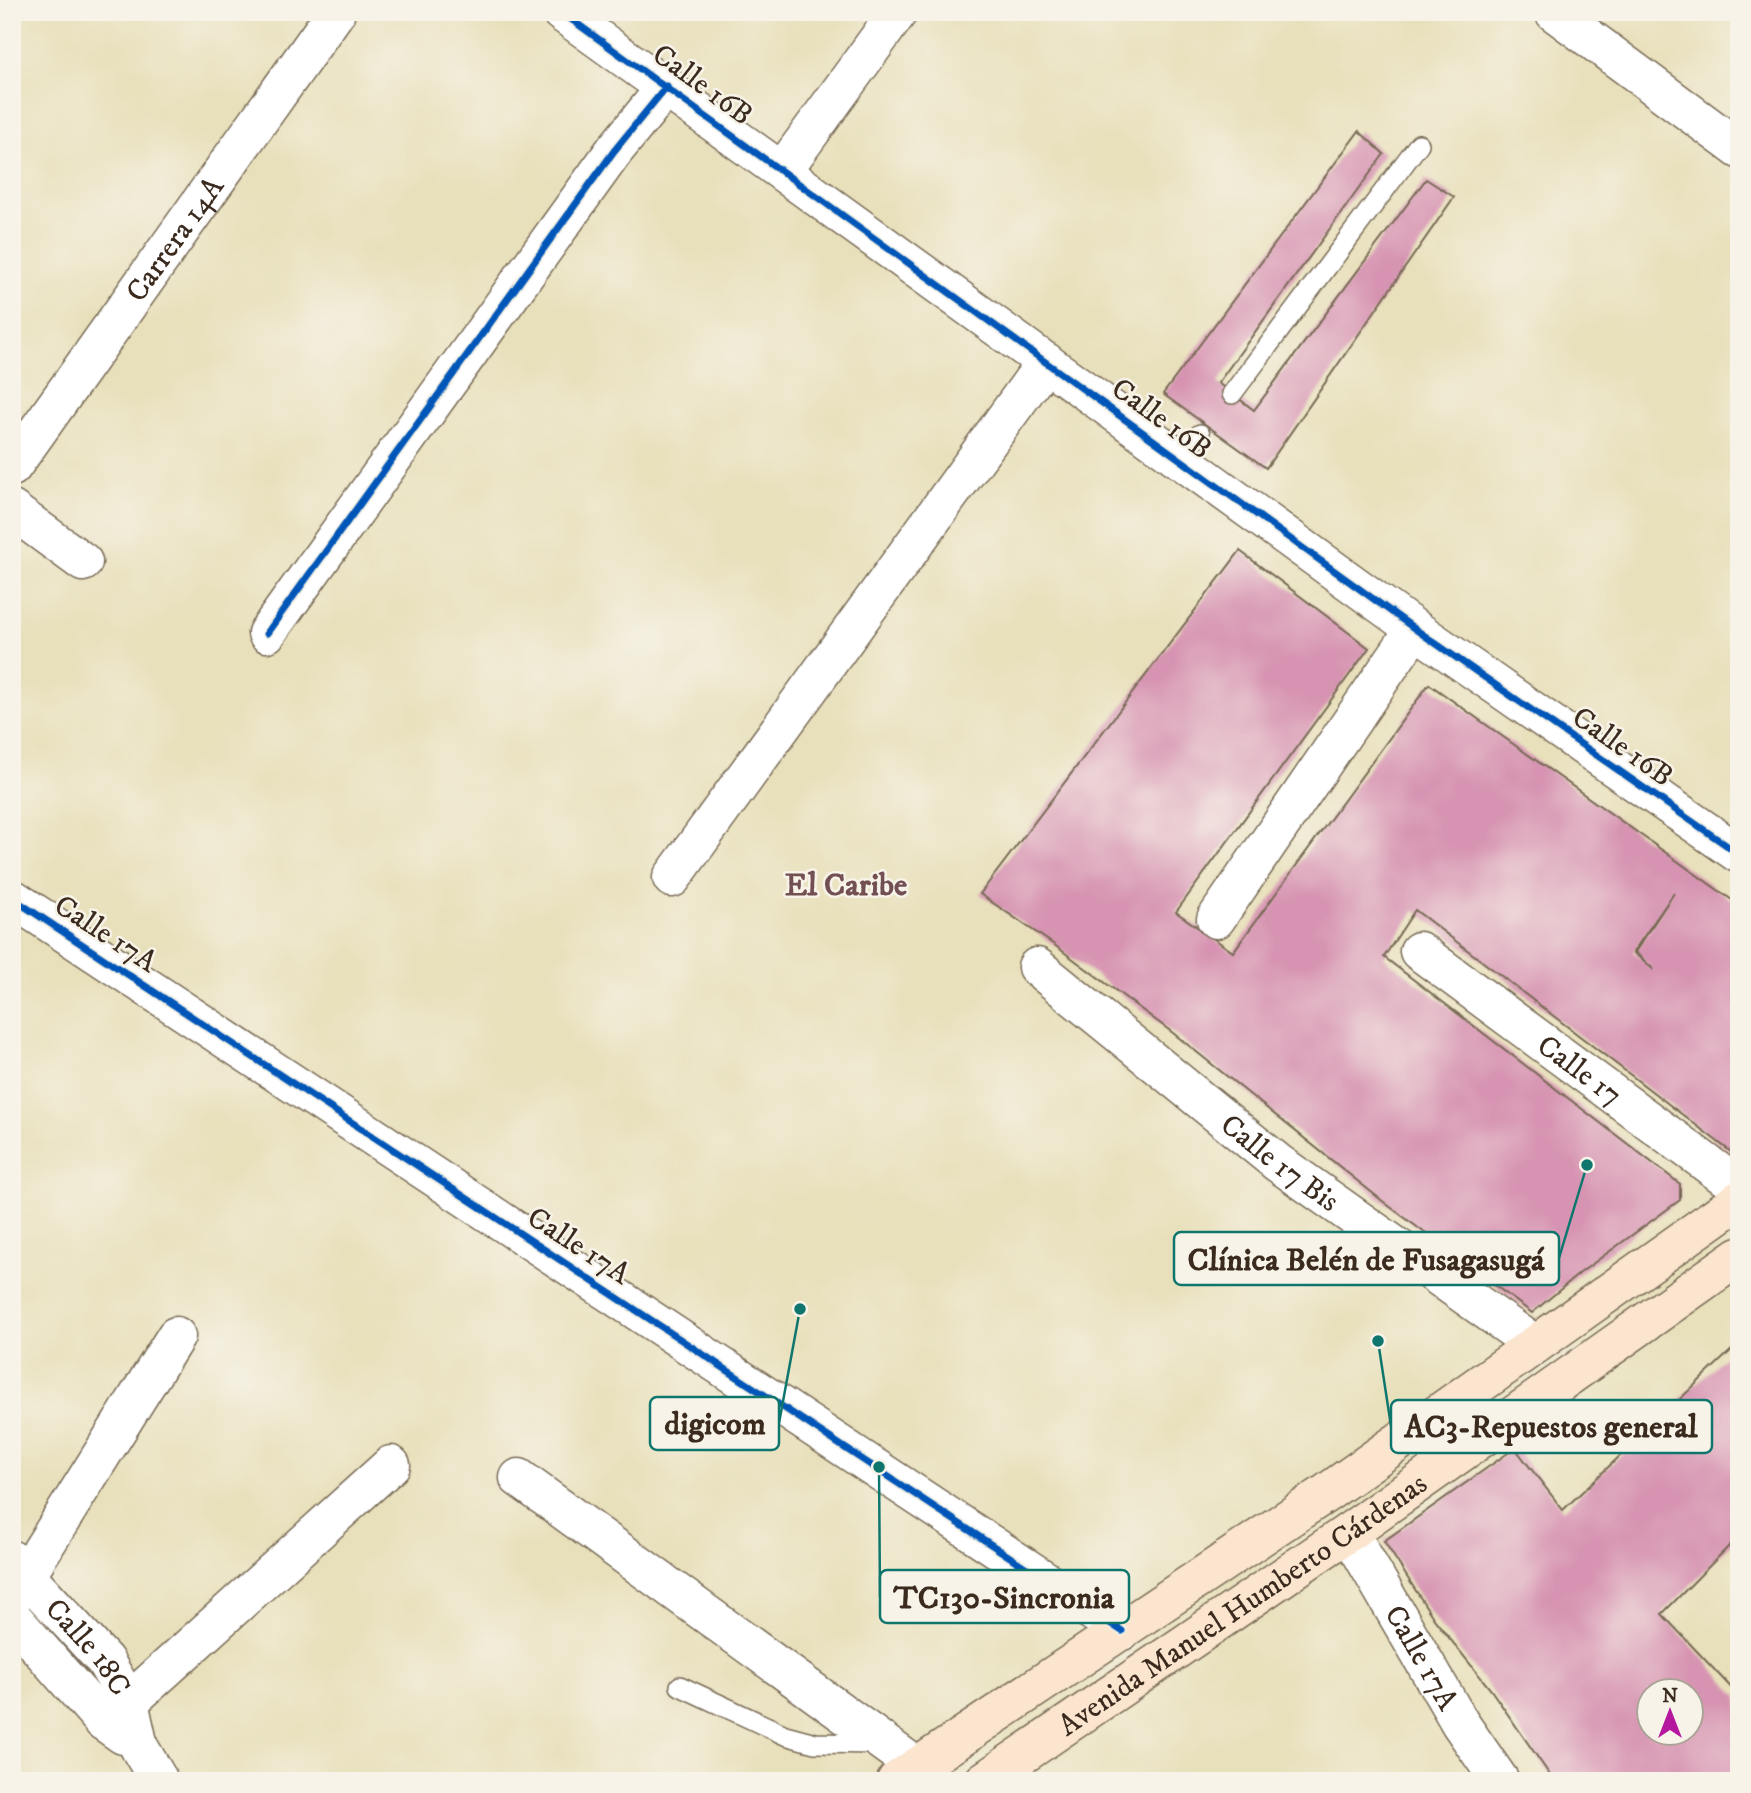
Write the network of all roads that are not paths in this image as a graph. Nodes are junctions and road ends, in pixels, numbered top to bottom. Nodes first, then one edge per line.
1 (336, 12) edge
2 (898, 12) edge
3 (1554, 12) edge
4 (586, 19) edge
5 (667, 86) junction
6 (1419, 144) dead end
7 (1739, 149) edge
8 (783, 170) junction
9 (1046, 362) junction
10 (1232, 394) dead end
11 (12, 467) edge
12 (12, 510) edge
13 (83, 562) dead end
14 (1415, 629) junction
15 (267, 633) dead end
16 (1739, 855) edge
17 (672, 878) dead end
18 (12, 898) edge
19 (1216, 919) dead end
20 (1419, 951) dead end
21 (1037, 967) dead end
22 (1739, 1188) edge
23 (1739, 1200) edge
24 (1739, 1256) edge
25 (176, 1336) dead end
26 (1534, 1344) junction
27 (391, 1465) dead end
28 (519, 1478) dead end
29 (1349, 1532) junction
30 (17, 1578) edge
31 (12, 1617) edge
32 (1122, 1631) junction
33 (681, 1686) dead end
34 (116, 1712) junction
35 (885, 1744) junction
36 (906, 1774) edge
37 (159, 1781) edge
38 (984, 1781) edge
39 (1500, 1781) edge

1 - 11 street, Carrera 14A
2 - 8 street
3 - 7 street
4 - 5 street, Calle 16B
5 - 8 street, Calle 16B
5 - 15 street
6 - 10 lane
8 - 9 street, Calle 16B
9 - 14 street, Calle 16B
9 - 17 street
12 - 13 street
14 - 16 street, Calle 16B
14 - 19 street
18 - 32 street, Calle 17A
20 - 22 street, Calle 17
21 - 26 street, Calle 17 Bis
23 - 26 main road, Avenida Manuel Humberto Cárdenas
24 - 29 main road, Avenida Manuel Humberto Cárdenas
25 - 30 street
26 - 32 main road, Avenida Manuel Humberto Cárdenas
27 - 34 street
28 - 35 street
29 - 38 main road, Avenida Manuel Humberto Cárdenas
29 - 39 street, Calle 17A
30 - 34 street, Calle 18C
31 - 34 street, Calle 18C
32 - 36 main road, Avenida Manuel Humberto Cárdenas
33 - 35 lane
34 - 37 street, Calle 18C
35 - 36 street

